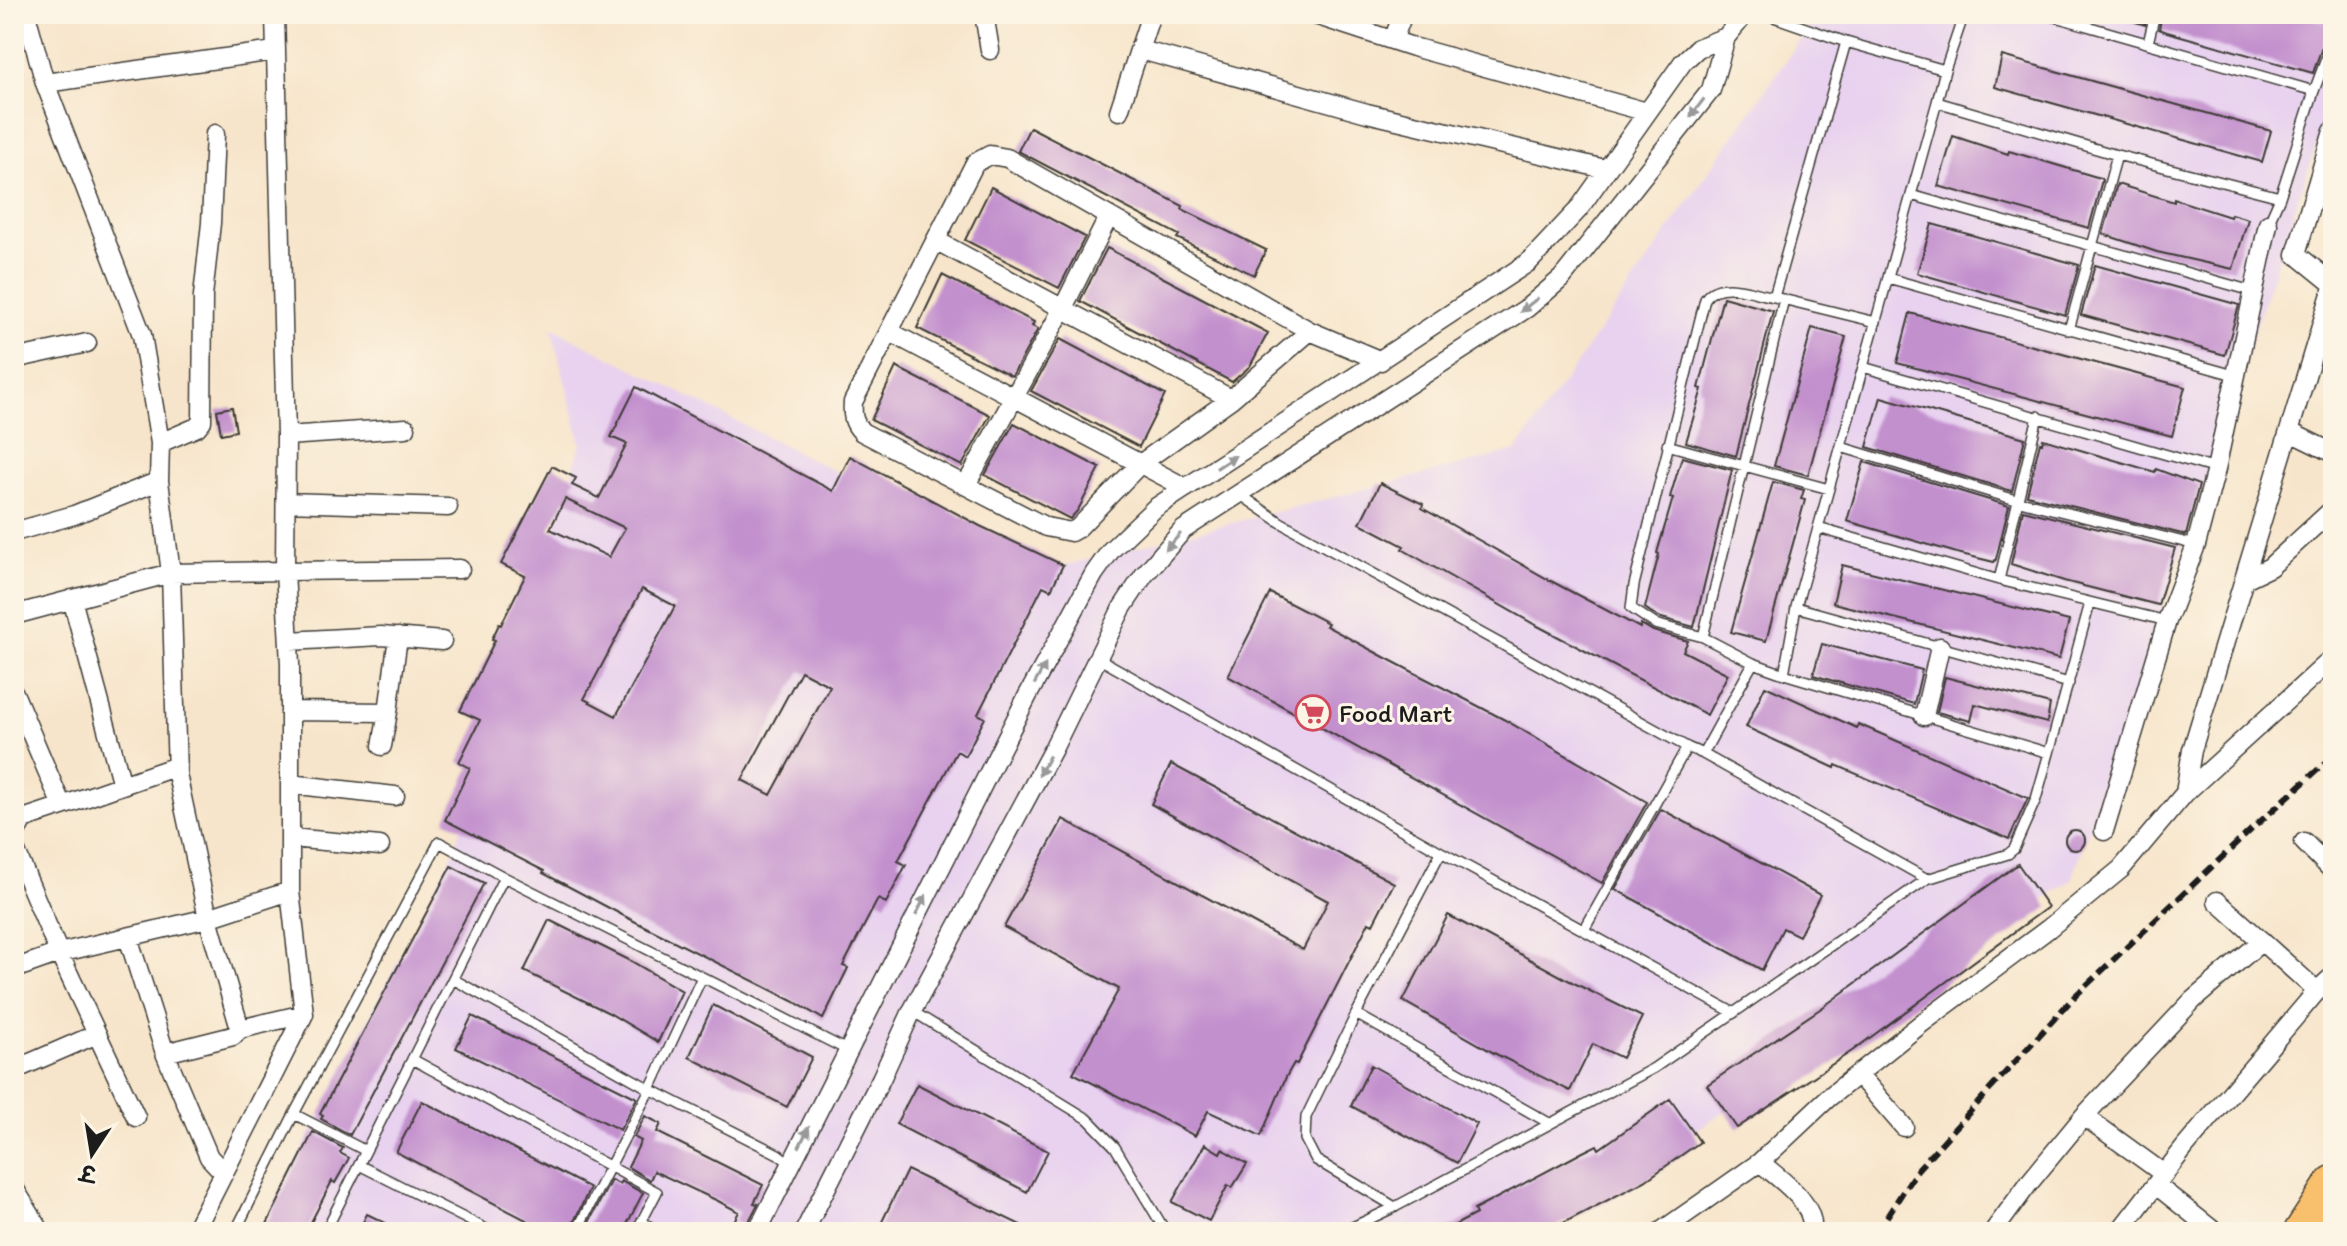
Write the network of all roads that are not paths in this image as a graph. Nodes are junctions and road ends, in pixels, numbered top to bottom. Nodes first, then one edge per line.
1 (26, 14) edge
2 (275, 14) edge
3 (984, 14) edge
4 (1151, 14) edge
5 (1312, 14) edge
6 (1403, 14) edge
7 (1745, 14) edge
8 (1765, 14) edge
9 (1964, 14) edge
10 (2045, 14) edge
11 (2155, 14) edge
12 (1726, 37) junction
13 (1393, 40) junction
14 (2333, 40) edge
15 (1846, 42) junction
16 (2148, 43) junction
17 (990, 50) dead end
18 (1141, 50) junction
19 (275, 51) junction
20 (1945, 70) junction
21 (45, 83) junction
22 (2314, 91) junction
23 (1937, 102) junction
24 (1119, 111) dead end
25 (1647, 112) junction
26 (2333, 131) edge
27 (215, 134) dead end
28 (2117, 155) junction
29 (1605, 169) junction
30 (1911, 195) junction
31 (2280, 197) junction
32 (1109, 216) junction
33 (2268, 224) joint
34 (937, 241) junction
35 (2093, 246) junction
36 (1888, 278) junction
37 (2333, 286) edge
38 (2252, 291) junction
39 (1779, 298) junction
40 (1063, 308) junction
41 (1876, 322) junction
42 (2069, 330) junction
43 (1310, 331) junction
44 (890, 332) junction
45 (87, 343) dead end
46 (14, 359) edge
47 (1381, 361) junction
48 (1863, 367) junction
49 (2234, 375) junction
50 (1014, 396) junction
51 (1231, 399) junction
52 (2038, 416) junction
53 (406, 428) dead end
54 (2290, 432) junction
55 (286, 436) junction
56 (160, 443) junction
57 (1667, 445) junction
58 (1841, 447) junction
59 (2333, 453) edge
60 (1140, 464) junction
61 (1745, 466) junction
62 (2216, 469) junction
63 (159, 481) junction
64 (966, 485) junction
65 (1186, 488) junction
66 (1829, 489) junction
67 (1238, 493) junction
68 (2016, 500) junction
69 (286, 502) junction
70 (448, 507) dead end
71 (2333, 509) edge
72 (1818, 528) junction
73 (14, 532) edge
74 (2196, 545) junction
75 (460, 569) dead end
76 (285, 571) junction
77 (171, 573) junction
78 (2245, 579) junction
79 (1999, 580) junction
80 (72, 599) junction
81 (2090, 603) junction
82 (1796, 607) junction
83 (14, 615) edge
84 (2167, 621) junction
85 (398, 637) junction
86 (1703, 637) junction
87 (289, 641) junction
88 (442, 641) dead end
89 (1940, 647) junction
90 (1097, 658) junction
91 (2333, 658) edge
92 (1753, 663) junction
93 (1784, 674) junction
94 (2069, 683) junction
95 (14, 693) edge
96 (290, 711) junction
97 (388, 712) junction
98 (18, 715) edge
99 (1924, 716) junction
100 (382, 746) dead end
101 (1687, 747) junction
102 (2049, 753) junction
103 (1703, 754) junction
104 (177, 766) junction
105 (290, 784) junction
106 (122, 785) junction
107 (2185, 793) junction
108 (395, 796) dead end
109 (62, 806) junction
110 (2104, 831) dead end
111 (290, 838) junction
112 (2304, 842) dead end
113 (14, 845) edge
114 (380, 846) dead end
115 (1441, 852) junction
116 (2333, 871) edge
117 (504, 877) junction
118 (1927, 879) junction
119 (290, 891) junction
120 (2217, 901) dead end
121 (208, 918) junction
122 (1584, 930) junction
123 (128, 937) junction
124 (2262, 941) junction
125 (59, 953) junction
126 (14, 969) edge
127 (2333, 976) edge
128 (702, 977) junction
129 (453, 979) junction
130 (2317, 991) junction
131 (912, 1011) junction
132 (1734, 1013) junction
133 (304, 1014) junction
134 (1356, 1014) junction
135 (240, 1029) junction
136 (97, 1034) junction
137 (847, 1050) junction
138 (165, 1053) junction
139 (412, 1059) junction
140 (14, 1070) edge
141 (1858, 1074) junction
142 (650, 1089) junction
143 (294, 1114) junction
144 (2084, 1116) junction
145 (136, 1117) dead end
146 (1549, 1123) junction
147 (1904, 1127) dead end
148 (366, 1151) junction
149 (1760, 1162) junction
150 (791, 1164) junction
151 (359, 1165) junction
152 (610, 1166) junction
153 (224, 1173) junction
154 (2160, 1179) junction
155 (2333, 1183) edge
156 (14, 1188) edge
157 (1395, 1207) junction
158 (642, 1222) junction
159 (1682, 1227) edge
160 (41, 1232) edge
161 (194, 1232) edge
162 (235, 1232) edge
163 (325, 1232) edge
164 (492, 1232) edge
165 (576, 1232) edge
166 (636, 1232) edge
167 (659, 1232) edge
168 (757, 1232) edge
169 (804, 1232) edge
170 (1166, 1232) edge
171 (1342, 1232) edge
172 (1660, 1232) edge
173 (1812, 1232) edge
174 (1993, 1232) edge
175 (2119, 1232) edge
176 (2215, 1232) edge
177 (2301, 1232) edge

1 - 21 street
2 - 19 street
3 - 17 street
4 - 18 street
5 - 13 street
6 - 13 street
7 - 12 street
8 - 15 lane
9 - 20 lane
10 - 16 lane
11 - 16 lane
12 - 25 street
12 -> 67 street
13 - 25 street
14 - 22 lane
15 - 20 lane
15 - 39 lane
16 - 22 lane
18 - 24 street
18 - 29 street
19 - 21 street
19 - 55 street
20 - 23 lane
21 - 56 street
22 - 31 lane
23 - 28 lane
23 - 30 lane
25 - 29 street
26 - 37 street
27 - 56 street
28 - 31 lane
28 - 35 lane
29 - 47 street
30 - 35 lane
30 - 36 lane
31 - 33 lane
32 - 34 street
32 - 40 street
32 - 43 street
33 - 38 street
34 - 40 street
34 - 44 street
35 - 38 lane
35 - 42 lane
36 - 41 lane
36 - 42 lane
37 - 54 street
38 - 49 street
39 - 41 lane
39 - 57 lane
39 - 61 lane
40 - 50 street
40 - 51 street
41 - 48 lane
42 - 49 lane
43 - 47 street
43 - 51 street
44 - 50 street
44 - 64 street
45 - 46 street
65 -> 47 street
48 - 52 lane
48 - 58 lane
49 - 62 street
50 - 60 street
50 - 64 street
51 - 60 street
52 - 62 lane
52 - 68 lane
53 - 55 street
54 - 59 street
54 - 78 street
55 - 69 street
56 - 63 street
57 - 61 lane
57 - 86 lane
58 - 66 lane
58 - 68 lane
60 - 64 street
60 - 65 street
61 - 66 lane
61 - 86 lane
62 - 74 street
63 - 73 street
63 - 77 street
137 -> 65 street
66 - 72 lane
67 -> 90 street
67 - 101 lane
68 - 74 lane
68 - 79 lane
69 - 70 street
69 - 76 street
71 - 78 street
72 - 79 lane
72 - 82 lane
74 - 84 street
75 - 76 street
76 - 77 street
76 - 87 street
77 - 80 street
77 - 104 street
78 - 107 street
79 - 81 lane
80 - 83 street
80 - 106 street
81 - 84 lane
81 - 94 lane
82 - 89 lane
82 - 93 lane
84 - 110 street
85 - 87 street
85 - 88 street
85 - 97 street
86 - 92 lane
87 - 96 street
89 - 94 lane
89 - 99 street
90 - 115 lane
90 -> 131 street
91 - 107 street
92 - 93 lane
92 - 103 lane
93 - 99 lane
94 - 102 lane
95 - 98 street
96 - 97 street
96 - 105 street
97 - 100 street
98 - 109 street
99 - 102 lane
101 - 103 lane
101 - 122 lane
102 - 118 lane
103 - 118 lane
104 - 106 street
104 - 121 street
105 - 108 street
105 - 111 street
106 - 109 street
107 - 141 street
109 - 113 street
111 - 114 street
111 - 119 street
112 - 116 street
113 - 125 street
115 - 122 lane
115 - 134 lane
117 - 128 lane
117 - 129 lane
117 - 143 lane
118 - 132 lane
119 - 121 street
119 - 133 street
120 - 124 street
121 - 123 street
121 - 135 street
122 - 132 lane
123 - 125 street
123 - 138 street
124 - 130 street
124 - 144 street
125 - 126 street
125 - 136 street
127 - 130 street
128 - 137 lane
128 - 142 lane
129 - 139 lane
129 - 142 lane
130 - 154 street
131 - 169 street
131 - 170 lane
132 - 146 lane
133 - 135 street
133 - 153 street
134 - 146 lane
134 - 157 lane
135 - 138 street
136 - 140 street
136 - 145 street
150 -> 137 street
138 - 153 street
139 - 148 lane
139 - 152 lane
141 - 147 street
141 - 149 street
142 - 150 lane
142 - 152 lane
143 - 148 lane
143 - 162 lane
144 - 154 street
144 - 174 street
146 - 157 lane
148 - 151 lane
149 - 159 street
149 - 173 street
150 - 168 street
151 - 163 lane
151 - 164 lane
152 - 158 lane
152 - 165 lane
153 - 161 street
154 - 175 street
154 - 176 street
155 - 177 highway
156 - 160 street
157 - 171 lane
158 - 166 lane
158 - 167 lane
159 - 172 street

